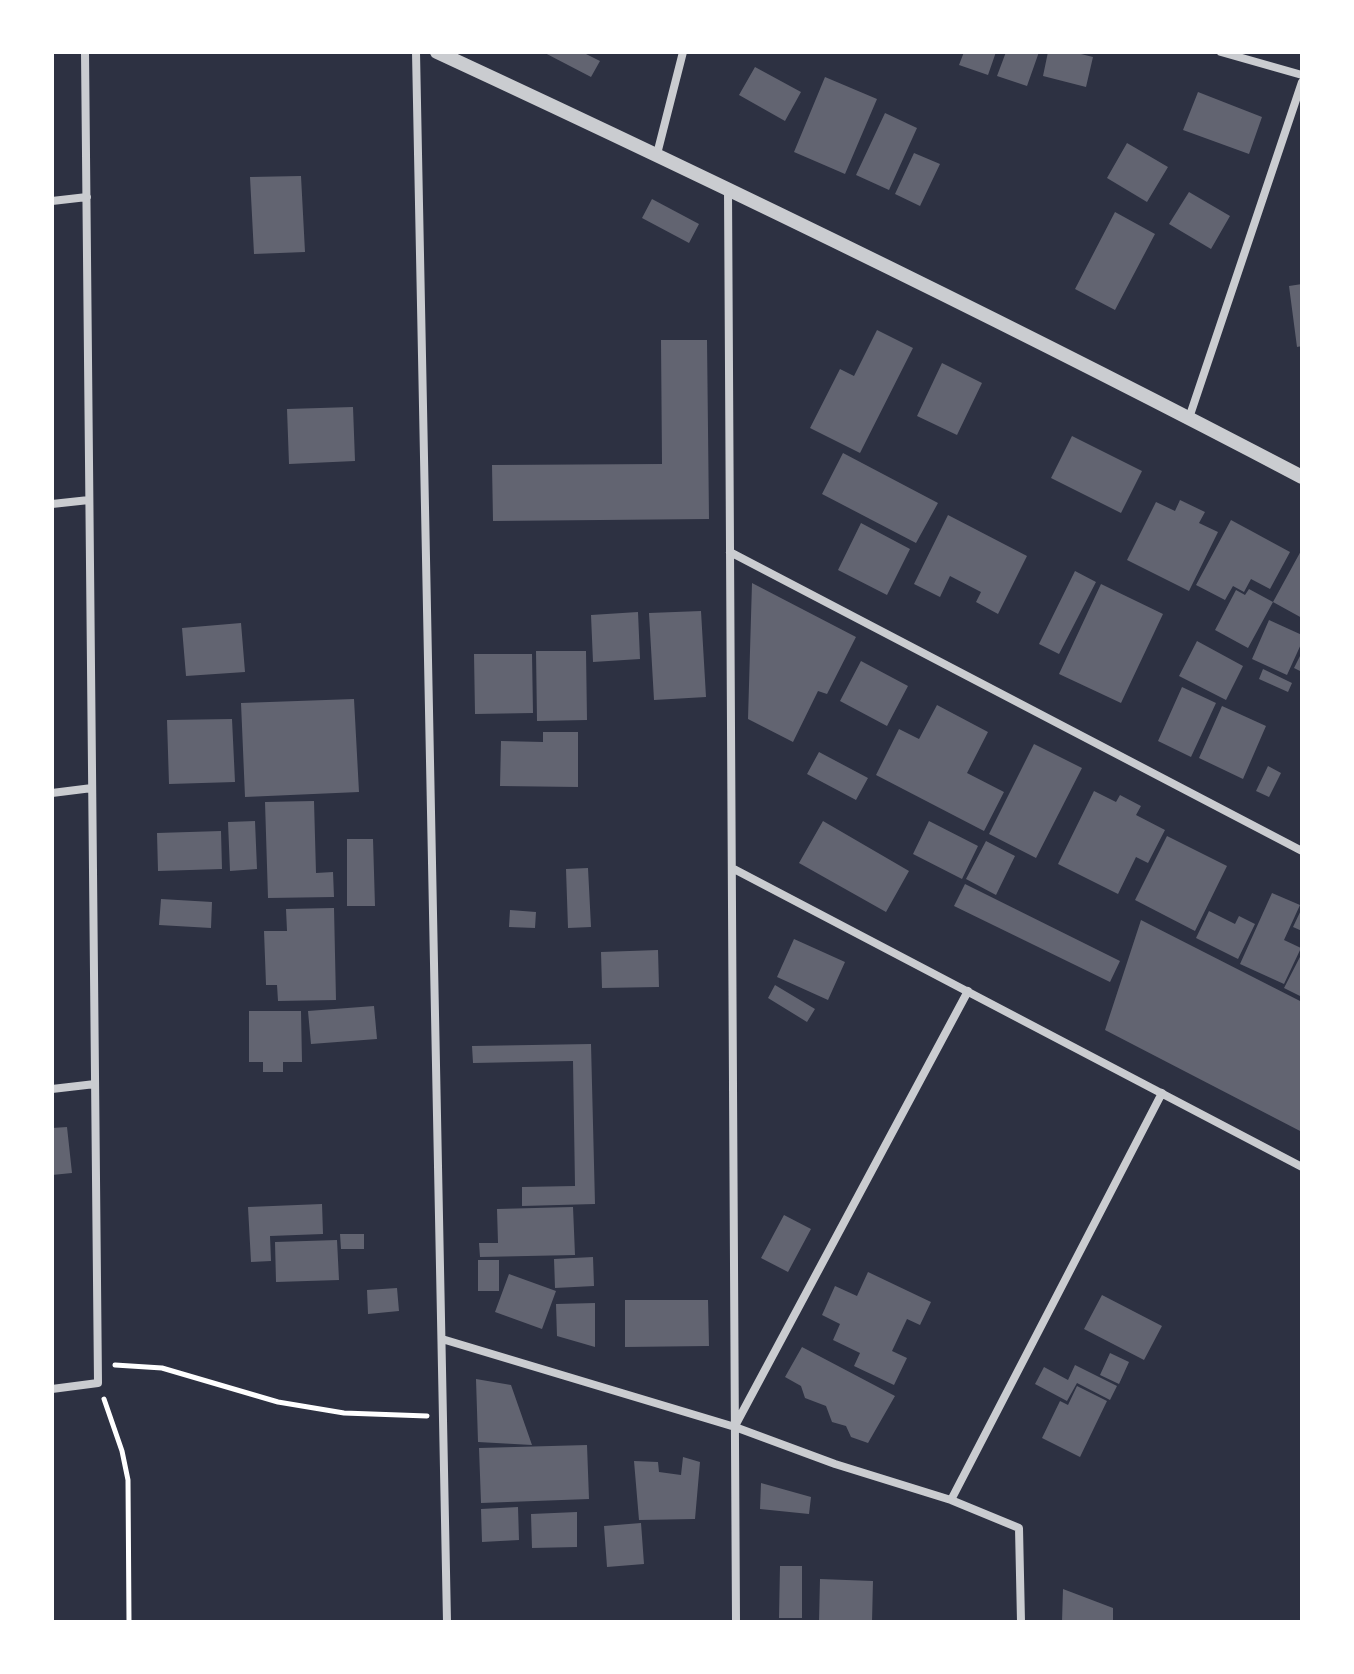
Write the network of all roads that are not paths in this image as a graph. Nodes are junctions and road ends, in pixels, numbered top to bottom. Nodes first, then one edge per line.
1 (85, 52) edge
2 (416, 52) edge
3 (437, 52) edge
4 (683, 52) edge
5 (1221, 52) edge
6 (1302, 75) edge
7 (1302, 82) edge
8 (657, 154) junction
9 (728, 190) junction
10 (87, 197) junction
11 (52, 201) edge
12 (1189, 418) junction
13 (1302, 477) edge
14 (89, 500) junction
15 (52, 504) edge
16 (730, 552) junction
17 (92, 788) junction
18 (52, 793) edge
19 (1302, 851) edge
20 (732, 868) junction
21 (968, 991) junction
22 (95, 1084) junction
23 (52, 1089) edge
24 (1162, 1093) junction
25 (1302, 1167) edge
26 (442, 1339) junction
27 (52, 1389) edge
28 (735, 1427) junction
29 (951, 1500) junction
30 (447, 1622) edge
31 (736, 1622) edge
32 (1021, 1622) edge

1 - 10 street
2 - 26 street
3 - 8 street
4 - 8 street
5 - 6 street
7 - 12 street
8 - 9 street
9 - 12 street
9 - 16 street
10 - 11 street
10 - 14 street
12 - 13 street
14 - 15 street
14 - 17 street
16 - 19 street
16 - 20 street
17 - 18 street
17 - 22 street
20 - 21 street
20 - 28 street
21 - 24 street
21 - 28 street
22 - 23 street
22 - 27 street
24 - 25 street
24 - 29 street
26 - 28 street
26 - 30 street
28 - 29 street
28 - 31 street
29 - 32 street

